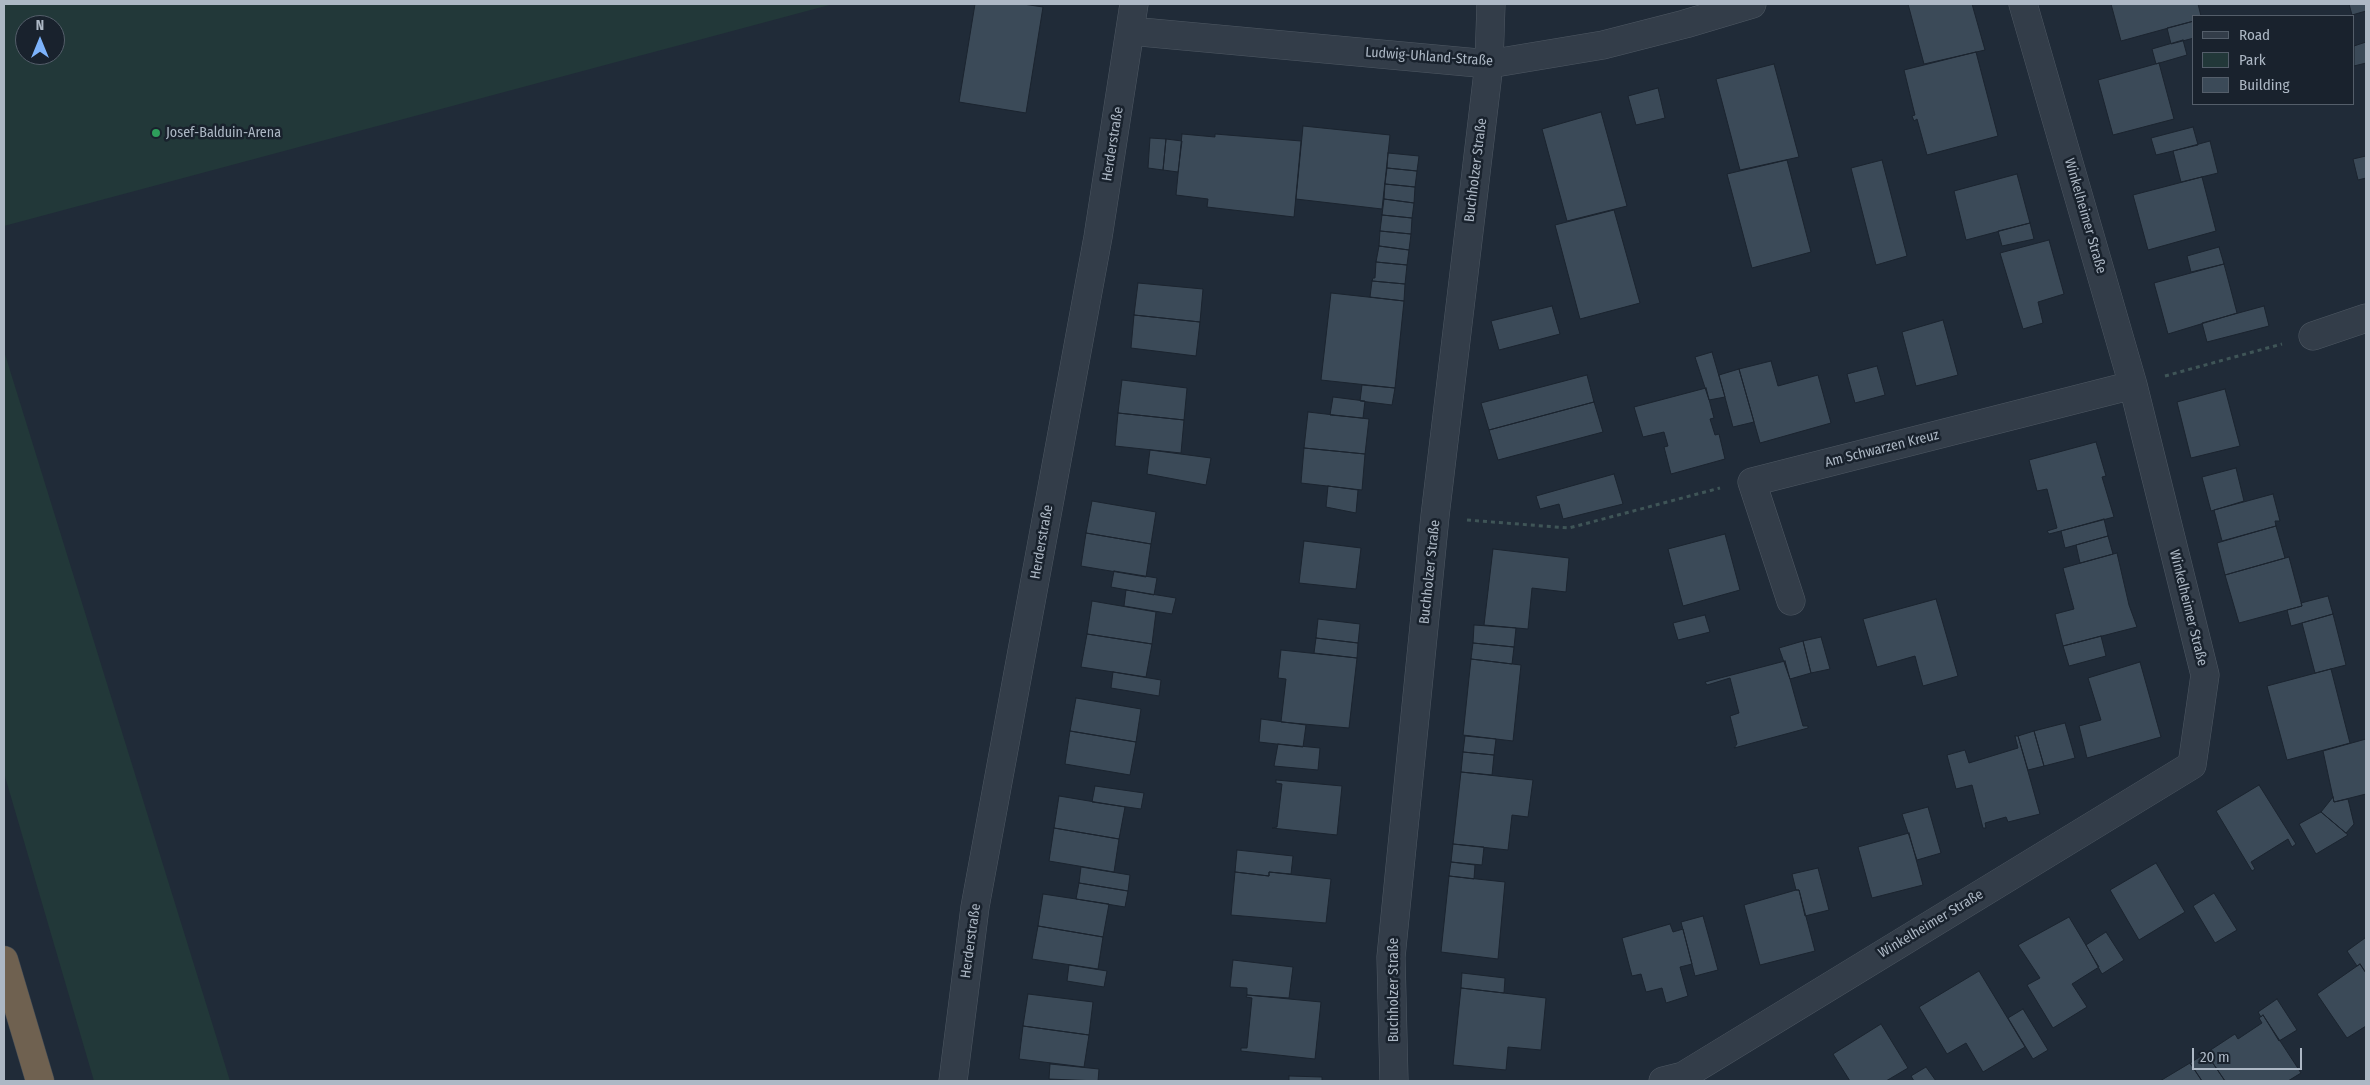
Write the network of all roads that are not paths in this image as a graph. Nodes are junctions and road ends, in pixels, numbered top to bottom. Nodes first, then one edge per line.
1 (1134, 4) edge
2 (1490, 4) edge
3 (1752, 4) edge
4 (2023, 4) edge
5 (1130, 31) junction
6 (1489, 64) junction
7 (2366, 318) edge
8 (2313, 336) road end
9 (2133, 385) junction
10 (1791, 601) dead end
11 (4, 960) edge
12 (40, 1081) edge
13 (953, 1081) edge
14 (1394, 1081) edge
15 (1664, 1081) edge

1 - 5 street, Herderstraße
2 - 6 street, Buchholzer Straße
3 - 6 street, Ludwig-Uhland-Straße
4 - 9 street, Winkelheimer Straße
5 - 6 street, Ludwig-Uhland-Straße
5 - 13 street, Herderstraße
6 - 14 street, Buchholzer Straße
7 - 8 street
9 - 10 street, Am Schwarzen Kreuz
9 - 15 street, Winkelheimer Straße
11 - 12 highway

